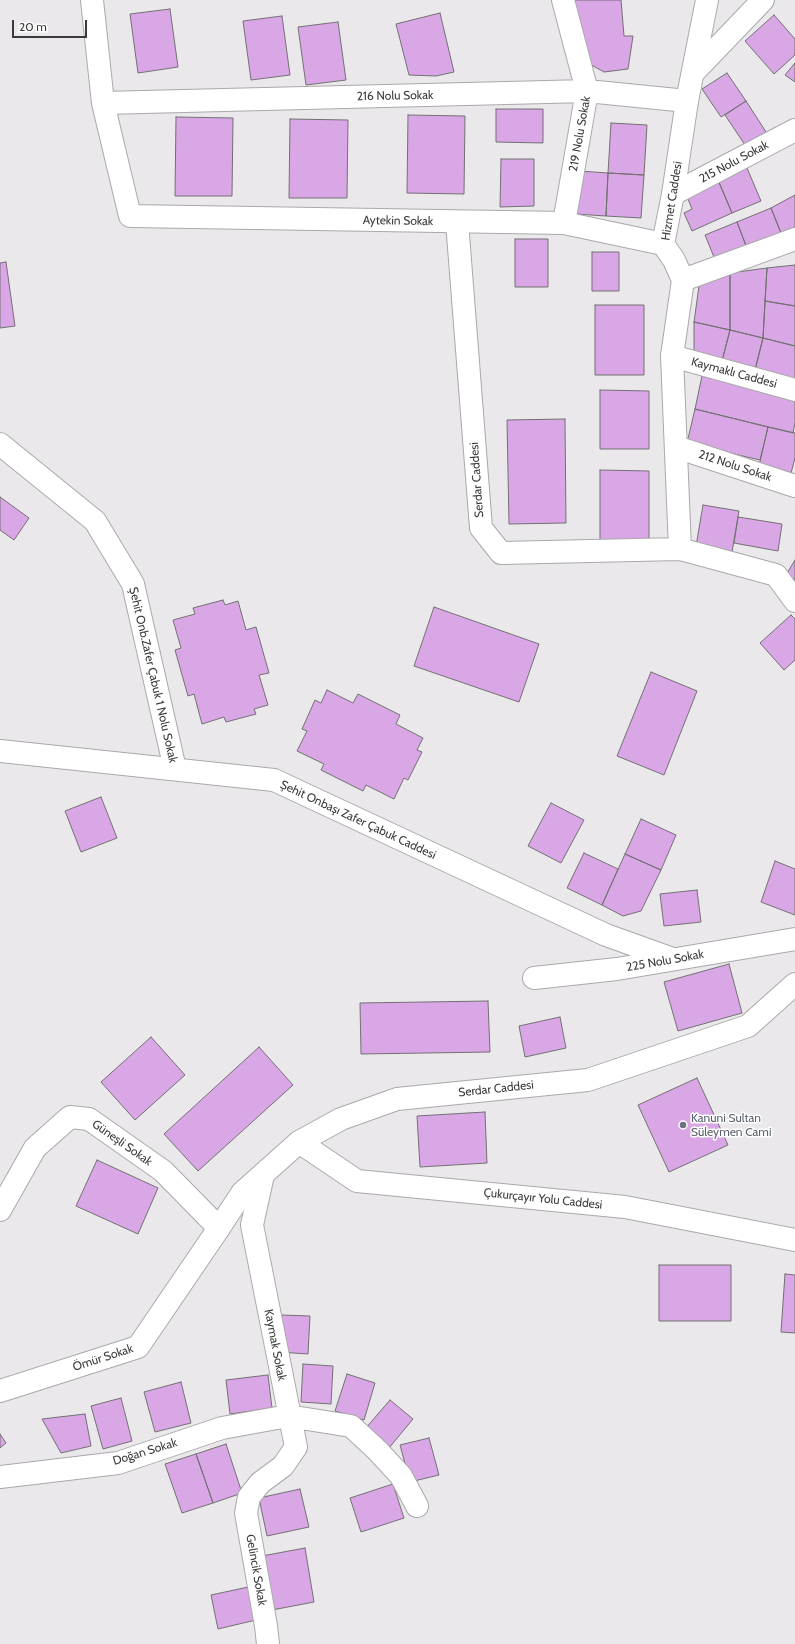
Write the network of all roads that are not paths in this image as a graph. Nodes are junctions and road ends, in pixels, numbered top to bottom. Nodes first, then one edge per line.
1 (92, 0) edge
2 (564, 0) edge
3 (707, 0) edge
4 (763, 0) edge
5 (693, 73) junction
6 (587, 91) junction
7 (687, 101) junction
8 (103, 103) junction
9 (795, 130) edge
10 (673, 194) junction
11 (458, 222) junction
12 (564, 223) junction
13 (795, 239) edge
14 (663, 244) junction
15 (683, 280) junction
16 (672, 356) junction
17 (795, 390) edge
18 (0, 444) edge
19 (676, 447) junction
20 (795, 486) edge
21 (680, 549) junction
22 (795, 601) edge
23 (0, 751) edge
24 (175, 769) junction
25 (795, 939) edge
26 (673, 960) junction
27 (534, 978) dead end
28 (795, 984) edge
29 (299, 1142) junction
30 (263, 1175) junction
31 (0, 1210) edge
32 (219, 1228) junction
33 (795, 1240) edge
34 (0, 1391) edge
35 (288, 1416) junction
36 (0, 1477) edge
37 (249, 1496) joint
38 (417, 1506) dead end
39 (268, 1644) edge

1 - 8 street
2 - 6 street, 219 Nolu Sokak
3 - 5 street, Hizmet Caddesi
4 - 5 street
5 - 7 street, Hizmet Caddesi
6 - 7 street, 216 Nolu Sokak
6 - 8 street, 216 Nolu Sokak
6 - 12 street, 219 Nolu Sokak
7 - 10 street, Hizmet Caddesi
8 - 11 street, Aytekin Sokak
9 - 10 street, 215 Nolu Sokak
10 - 14 street, Hizmet Caddesi
11 - 12 street, Aytekin Sokak
11 - 21 street, Serdar Caddesi
12 - 14 street, Aytekin Sokak
13 - 15 street
14 - 15 street, Hizmet Caddesi
15 - 16 street
16 - 17 street, Kaymaklı Caddesi
16 - 19 street
18 - 24 street, Şehit Onb.Zafer Çabuk 1 Nolu Sokak
19 - 20 street, 212 Nolu Sokak
19 - 21 street
21 - 22 street, Serdar Caddesi
23 - 24 street, Şehit Onbaşı Zafer Çabuk Caddesi
24 - 26 street, Şehit Onbaşı Zafer Çabuk Caddesi
25 - 26 street, 225 Nolu Sokak
26 - 27 street, 225 Nolu Sokak
28 - 29 street, Serdar Caddesi
29 - 30 street, Serdar Caddesi
29 - 33 street, Çukurçayır Yolu Caddesi
30 - 32 street, Serdar Caddesi
30 - 35 street, Kaymak Sokak
31 - 32 street, Güneşli Sokak
32 - 34 street, Ömür Sokak
35 - 36 street, Doğan Sokak
35 - 37 street, Kaymak Sokak
35 - 38 street, Doğan Sokak
37 - 39 street, Gelincik Sokak

